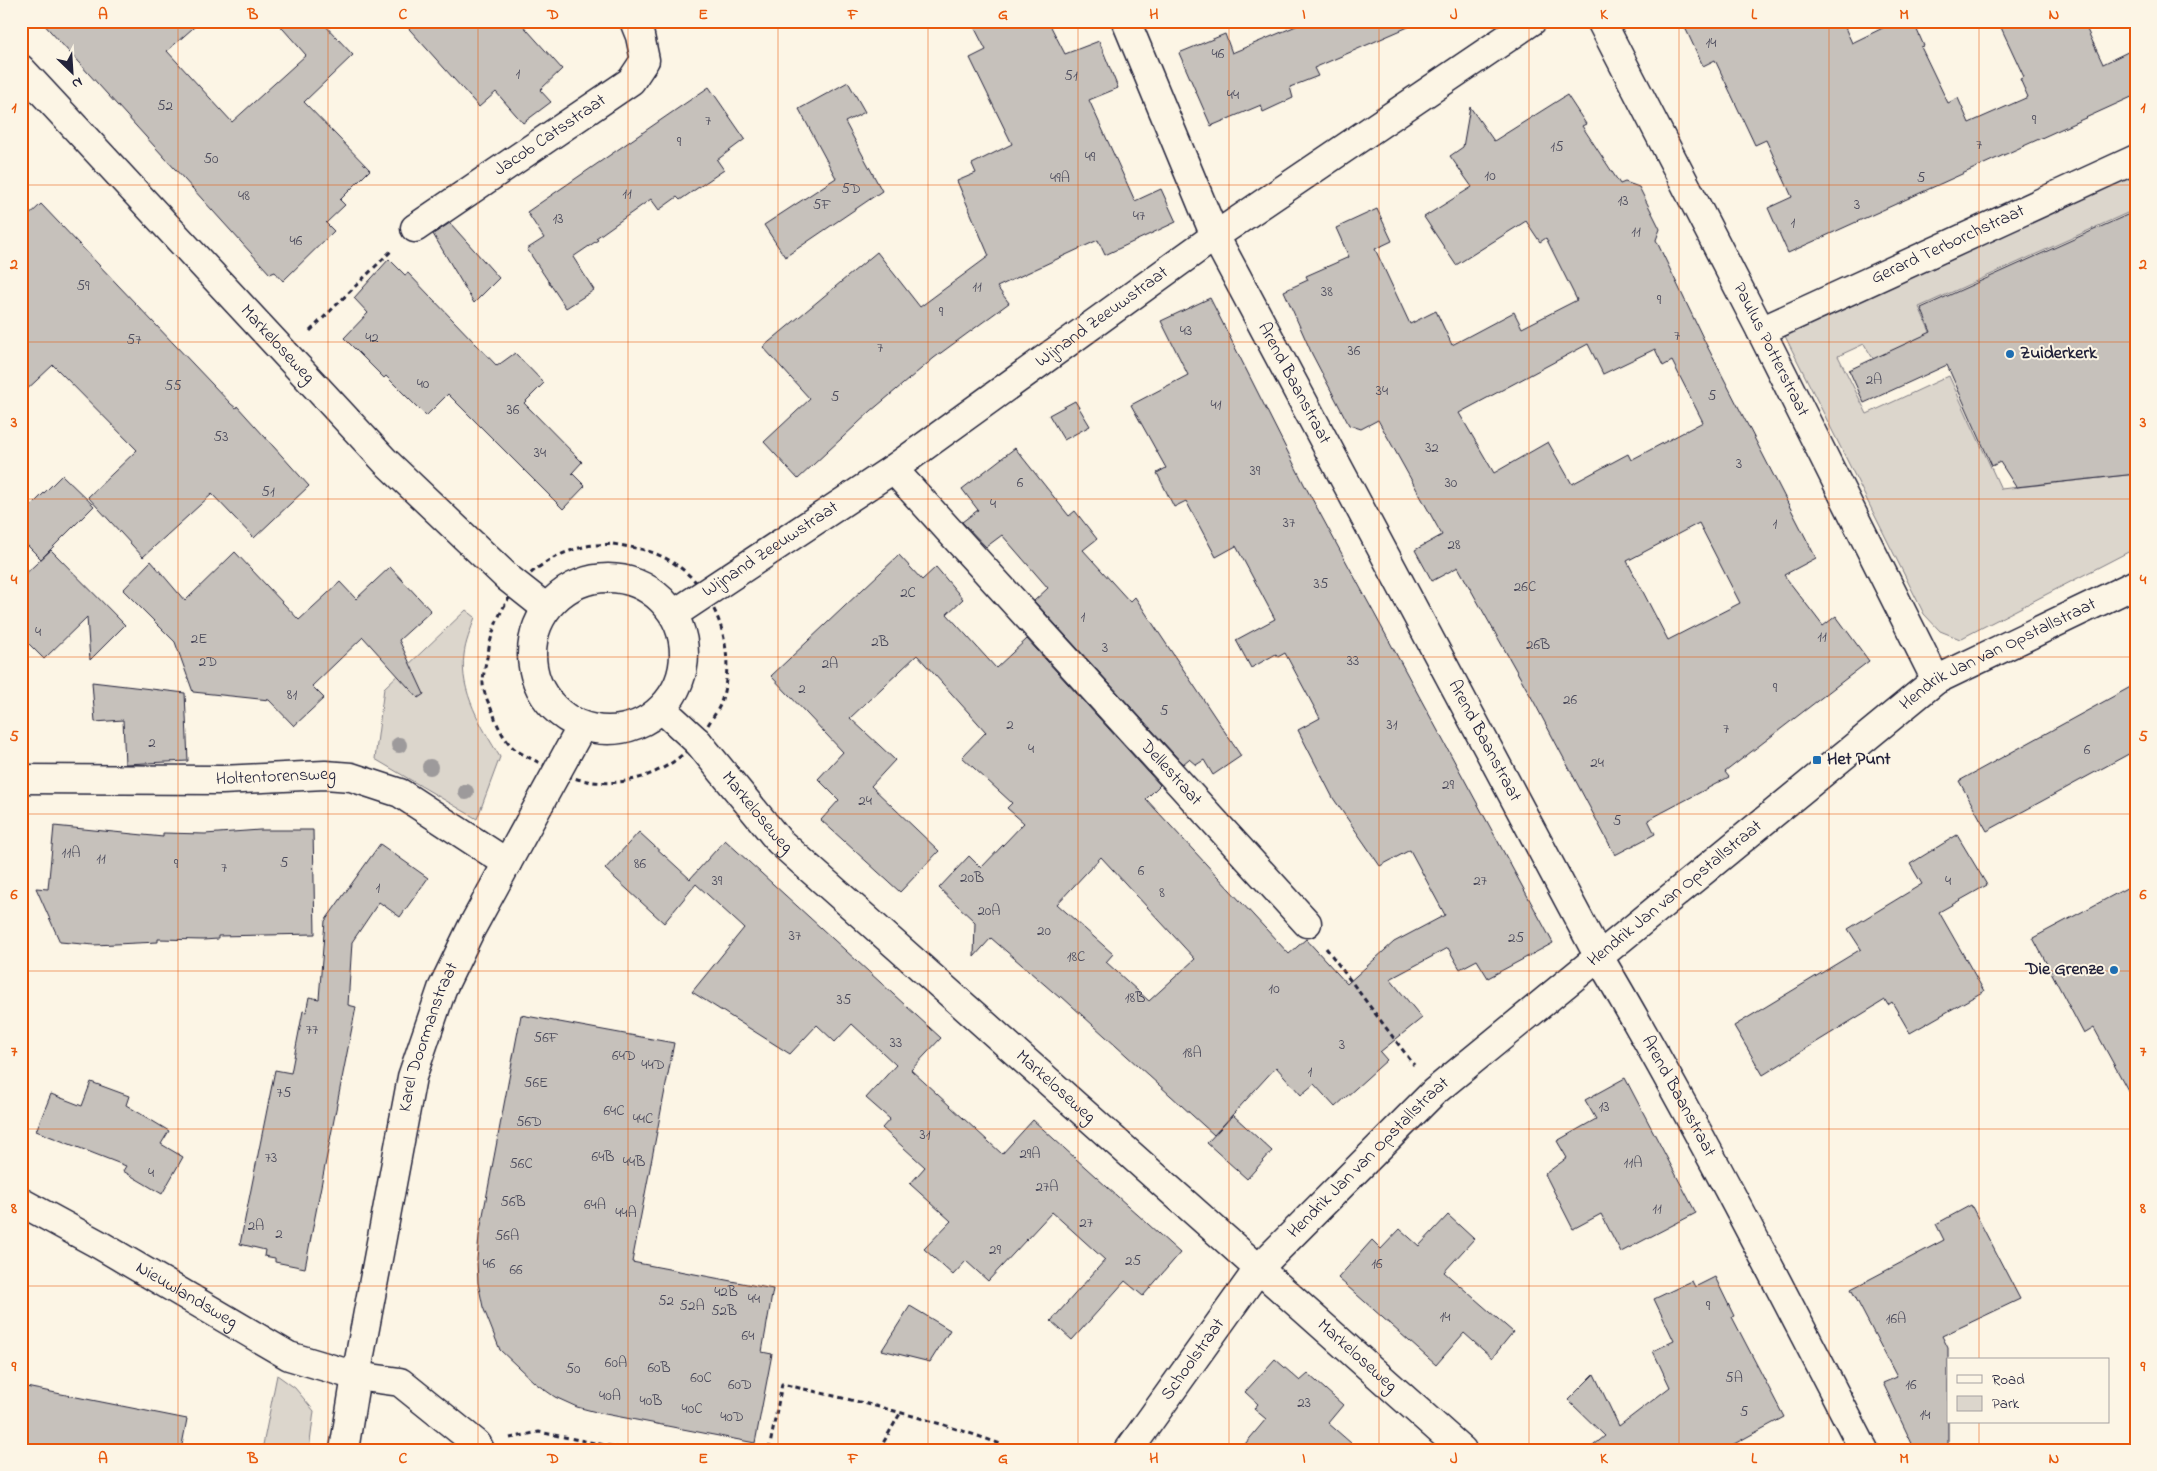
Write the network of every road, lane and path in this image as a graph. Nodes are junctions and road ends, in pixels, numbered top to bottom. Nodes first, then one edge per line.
1 (634, 21) edge
2 (1126, 21) edge
3 (1532, 21) edge
4 (1601, 21) edge
5 (21, 69) edge
6 (2136, 159) edge
7 (415, 228) joint
8 (1215, 236) junction
9 (1761, 330) junction
10 (309, 332) dead end
11 (893, 469) junction
12 (517, 584) junction
13 (2136, 584) edge
14 (705, 593) junction
15 (546, 608) junction
16 (674, 614) junction
17 (1936, 680) junction
18 (662, 709) junction
19 (582, 726) junction
20 (698, 742) junction
21 (556, 771) junction
22 (21, 779) edge
23 (507, 863) junction
24 (1307, 923) joint
25 (1598, 957) junction
26 (1434, 1092) junction
27 (21, 1202) edge
28 (1259, 1268) junction
29 (356, 1376) junction
30 (901, 1412) junction
31 (479, 1447) edge
32 (344, 1450) edge
33 (630, 1450) edge
34 (769, 1450) edge
35 (879, 1450) edge
36 (1016, 1450) edge
37 (1129, 1450) edge
38 (1462, 1450) edge
39 (1864, 1450) edge

1 - 7 street, Jacob Catsstraat
2 - 8 street, Arend Baanstraat
3 - 8 street, Wijnand Zeeuwstraat
4 - 9 street, Paulus Potterstraat
5 - 12 street, Markeloseweg
6 - 9 street, Gerard Terborchstraat
7 - 10 path
8 - 11 street, Wijnand Zeeuwstraat
8 - 25 street, Arend Baanstraat
9 - 17 street, Paulus Potterstraat
11 - 14 street, Wijnand Zeeuwstraat
11 - 24 street, Dellestraat
12 - 14 path
12 - 15 street, Markeloseweg
12 - 21 path
13 - 17 street, Hendrik Jan van Opstallstraat
14 - 16 street, Wijnand Zeeuwstraat
14 - 20 path
15 - 16 street
15 - 19 street
16 - 18 street
17 - 25 street, Hendrik Jan van Opstallstraat
18 - 19 street
18 - 20 street, Markeloseweg
19 - 21 street, Karel Doormanstraat
20 - 21 path
20 - 28 street, Markeloseweg
21 - 23 street, Karel Doormanstraat
22 - 23 street, Holtentorensweg
23 - 29 street, Karel Doormanstraat
24 - 26 path
25 - 26 street, Hendrik Jan van Opstallstraat
25 - 39 street, Arend Baanstraat
26 - 28 street, Hendrik Jan van Opstallstraat
27 - 29 street, Nieuwlandsweg
28 - 37 street, Schoolstraat
28 - 38 street, Markeloseweg
29 - 31 street
29 - 32 street, Karel Doormanstraat
30 - 34 path
30 - 35 path
30 - 36 path
31 - 33 path

